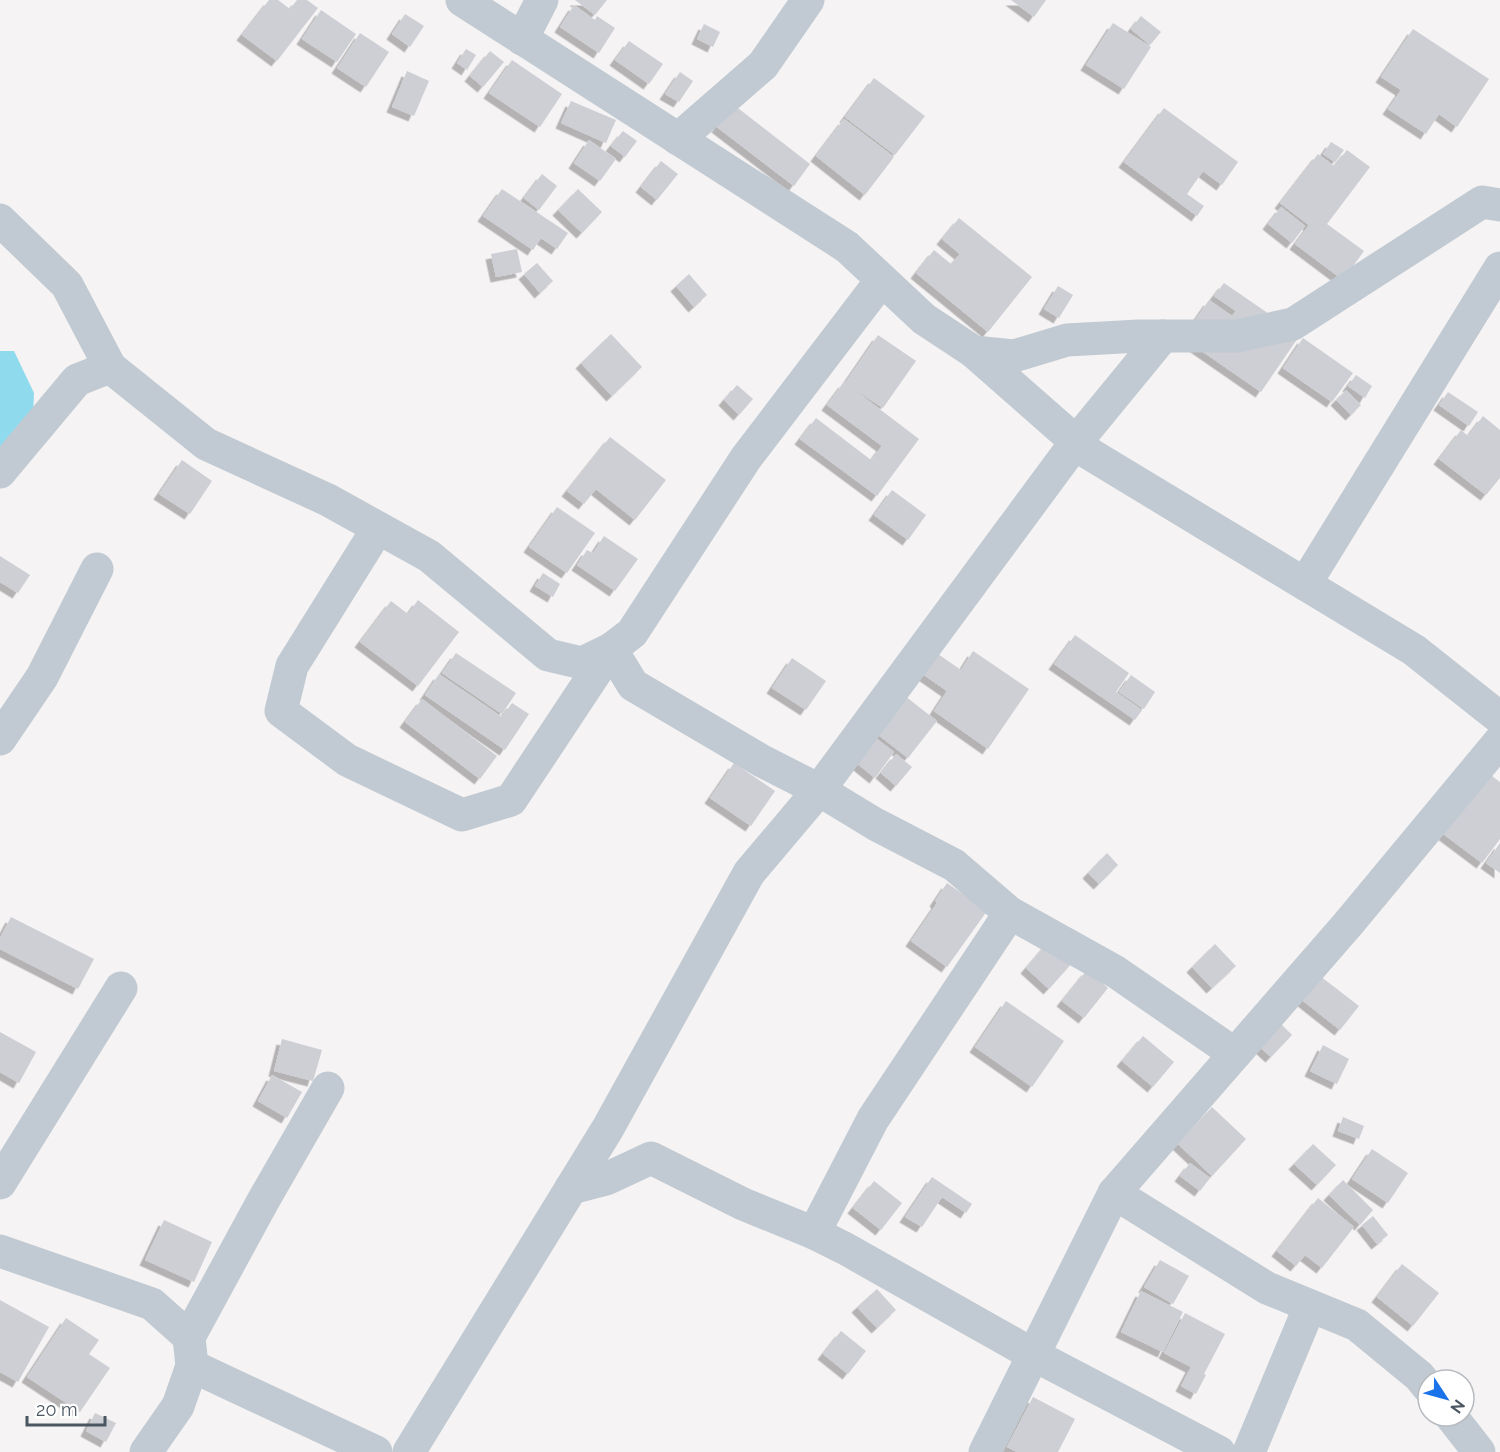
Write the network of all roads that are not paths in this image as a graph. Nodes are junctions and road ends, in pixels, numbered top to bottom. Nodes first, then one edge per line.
1 (462, 0) edge
2 (542, 0) edge
3 (808, 0) edge
4 (522, 39) junction
5 (678, 139) junction
6 (1500, 205) edge
7 (0, 220) edge
8 (1500, 268) edge
9 (881, 281) junction
10 (1162, 336) junction
11 (974, 352) junction
12 (110, 367) junction
13 (1076, 442) junction
14 (0, 472) edge
15 (378, 528) junction
16 (97, 569) dead end
17 (1305, 584) junction
18 (611, 649) junction
19 (1500, 718) edge
20 (0, 739) edge
21 (1500, 741) edge
22 (819, 790) junction
23 (1010, 913) junction
24 (121, 988) dead end
25 (1235, 1054) junction
26 (328, 1088) dead end
27 (0, 1183) edge
28 (571, 1188) junction
29 (1114, 1193) junction
30 (814, 1233) junction
31 (0, 1251) edge
32 (1310, 1306) junction
33 (191, 1351) junction
34 (1032, 1354) junction
35 (1416, 1374) edge
36 (1460, 1428) edge
37 (146, 1452) edge
38 (376, 1452) edge
39 (409, 1452) edge
40 (984, 1452) edge
41 (1219, 1452) edge
42 (1249, 1452) edge
43 (1479, 1452) edge

1 - 4 street
2 - 4 street
3 - 5 street
4 - 5 street
5 - 9 street
6 - 10 street
7 - 12 street
8 - 17 street
9 - 11 street
9 - 18 street
10 - 11 street
10 - 13 street
11 - 13 street
12 - 14 street
12 - 15 street
13 - 17 street
13 - 22 street
15 - 18 street
15 - 18 street
16 - 20 street
17 - 19 street
18 - 22 street
21 - 25 street
22 - 23 street
22 - 28 street
23 - 25 street
23 - 30 street
24 - 27 street
25 - 29 street
26 - 33 street
28 - 30 street
28 - 39 street
29 - 32 street
29 - 34 street
30 - 34 street
31 - 33 street
32 - 35 street
32 - 42 street
33 - 37 street
33 - 38 street
34 - 40 street
34 - 41 street
36 - 43 street

